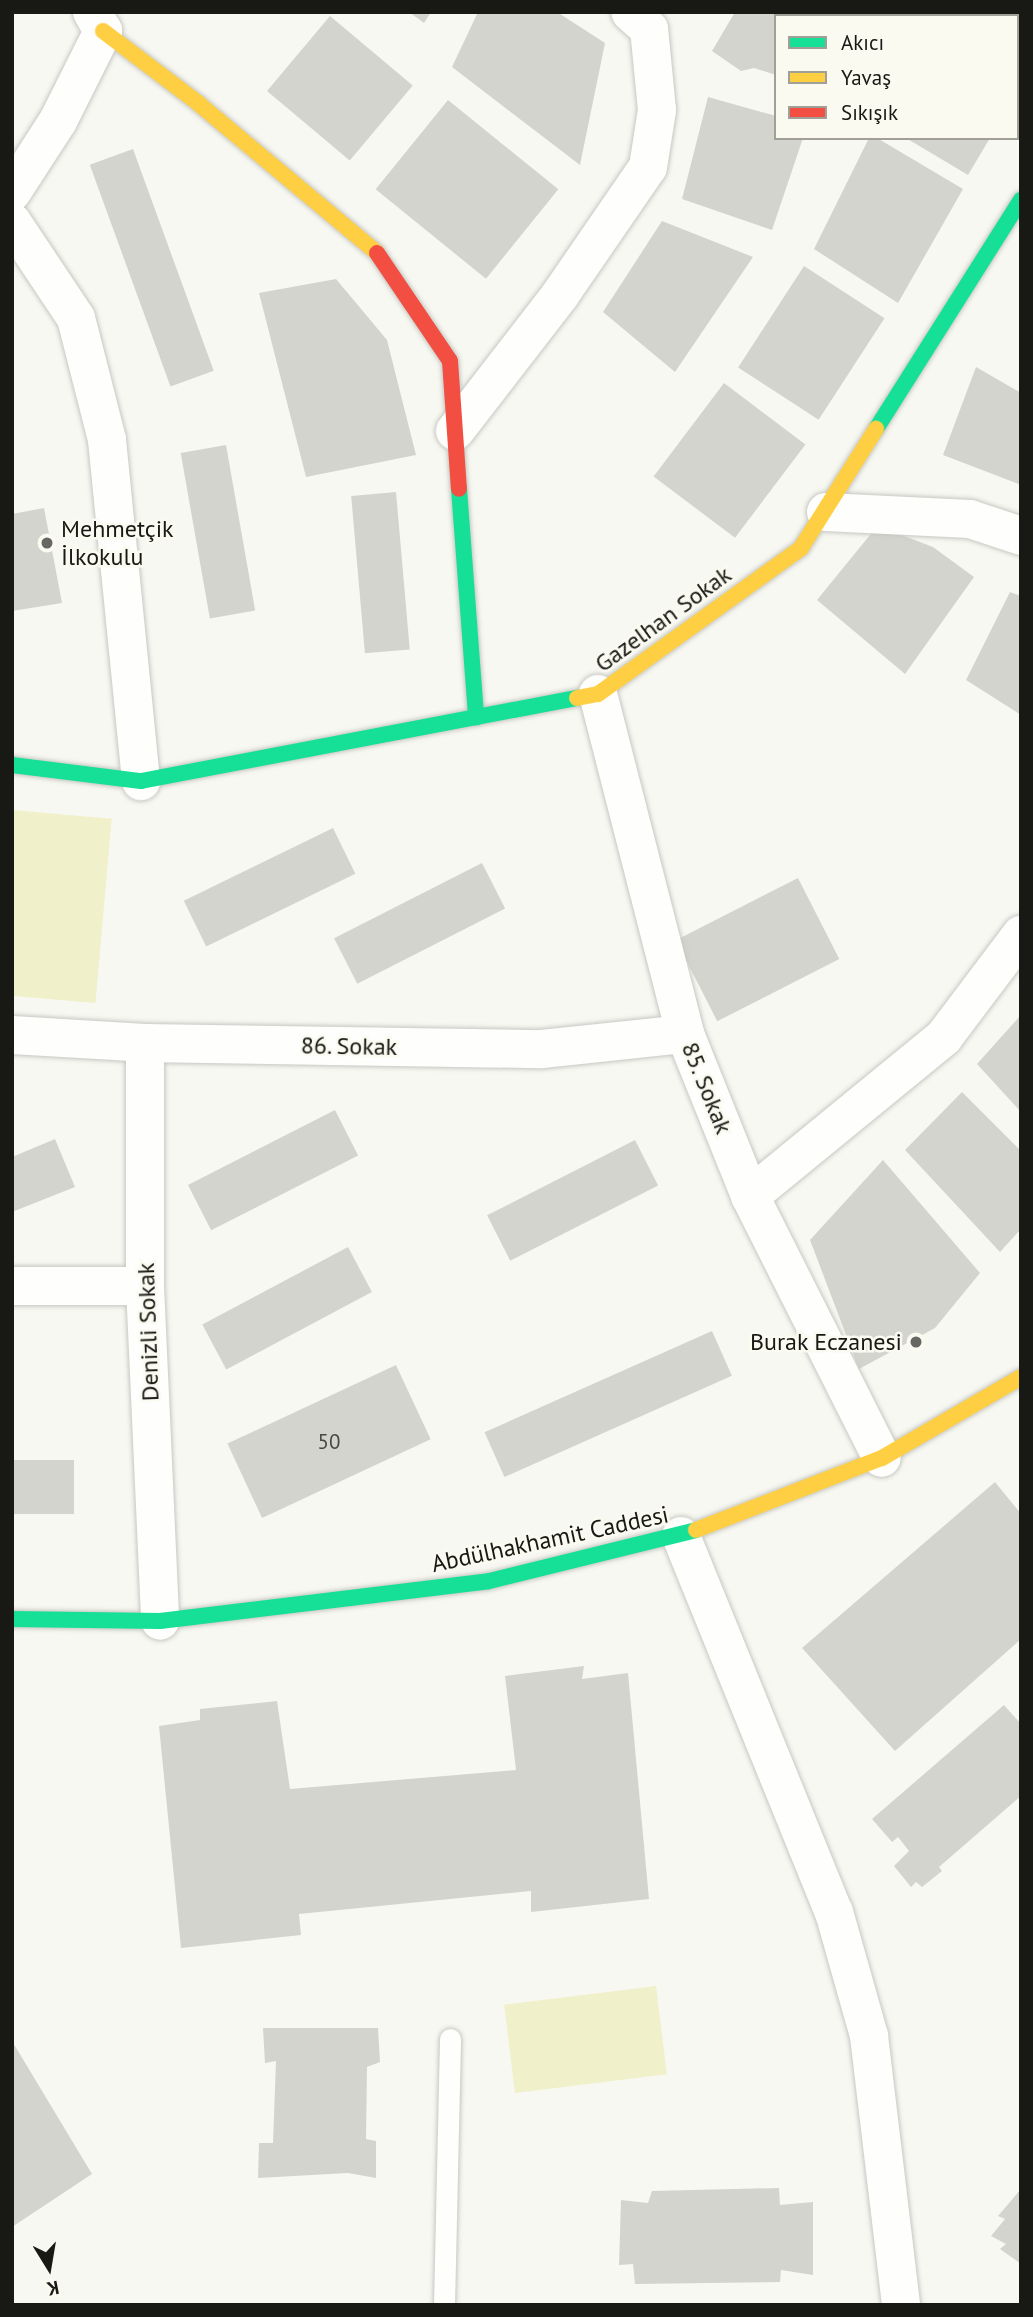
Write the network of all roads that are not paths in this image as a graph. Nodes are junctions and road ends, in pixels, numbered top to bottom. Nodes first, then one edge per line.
1 (646, 18) edge
2 (97, 22) edge
3 (12, 192) edge
4 (1021, 200) edge
5 (12, 222) edge
6 (456, 431) junction
7 (825, 512) junction
8 (1021, 536) edge
9 (598, 694) junction
10 (476, 717) junction
11 (12, 765) edge
12 (141, 781) junction
13 (1021, 935) edge
14 (685, 1034) junction
15 (12, 1035) edge
16 (145, 1043) junction
17 (750, 1196) junction
18 (12, 1286) edge
19 (145, 1286) junction
20 (1021, 1377) edge
21 (883, 1458) junction
22 (681, 1536) junction
23 (12, 1619) edge
24 (160, 1621) junction
25 (450, 2039) dead end
26 (444, 2305) edge
27 (901, 2305) edge

1 - 6 street
2 - 3 street
2 - 6 street
4 - 7 street, Gazelhan Sokak
5 - 12 street
6 - 10 street
7 - 8 street
7 - 9 street, Gazelhan Sokak
9 - 10 street, Gazelhan Sokak
9 - 14 street, 85. Sokak
10 - 12 street, Gazelhan Sokak
11 - 12 street, Gazelhan Sokak
13 - 17 street
14 - 16 street, 86. Sokak
14 - 17 street, 85. Sokak
15 - 16 street, 86. Sokak
16 - 19 street, Denizli Sokak
17 - 21 street, 85. Sokak
18 - 19 street
19 - 24 street, Denizli Sokak
20 - 21 street, Abdülhakhamit Caddesi
21 - 22 street, Abdülhakhamit Caddesi
22 - 24 street, Abdülhakhamit Caddesi
22 - 27 street
23 - 24 street, Abdülhakhamit Caddesi
25 - 26 lane

